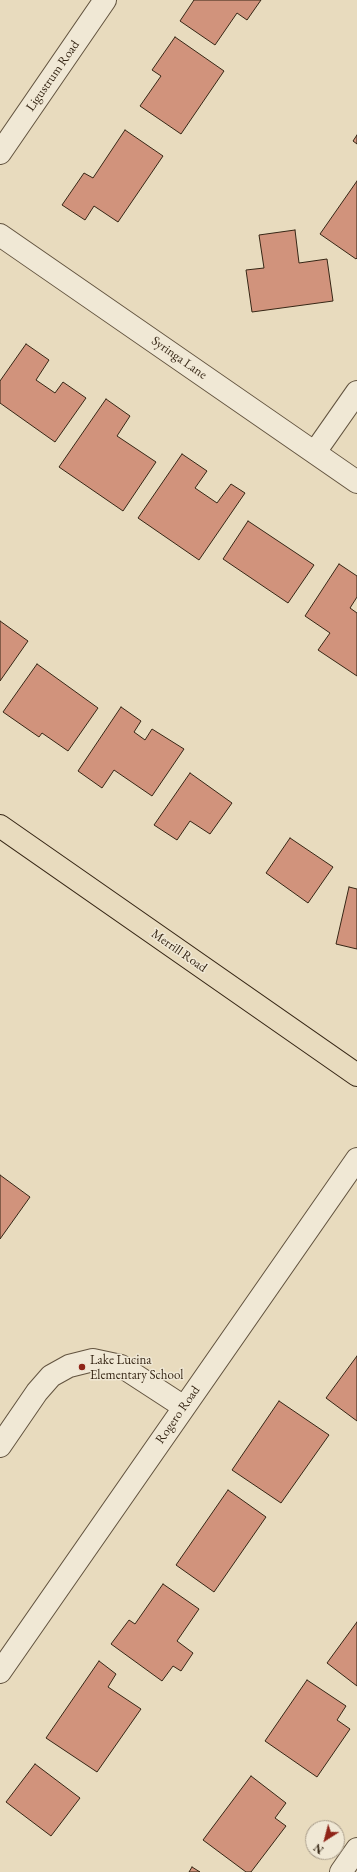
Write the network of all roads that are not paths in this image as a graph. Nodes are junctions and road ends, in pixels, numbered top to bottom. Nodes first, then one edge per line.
1 (105, 0) edge
2 (0, 153) edge
3 (0, 235) edge
4 (357, 392) edge
5 (315, 452) junction
6 (357, 482) edge
7 (0, 826) edge
8 (357, 1076) edge
9 (357, 1159) edge
10 (184, 1407) junction
11 (0, 1446) edge
12 (0, 1672) edge
13 (357, 1849) edge
14 (341, 1872) edge

1 - 2 street, Ligustrum Road
3 - 5 street, Syringa Lane
4 - 5 street
5 - 6 street, Syringa Lane
7 - 8 main road, Merrill Road
9 - 10 street, Rogero Road
10 - 11 street
10 - 12 street, Rogero Road
13 - 14 street

